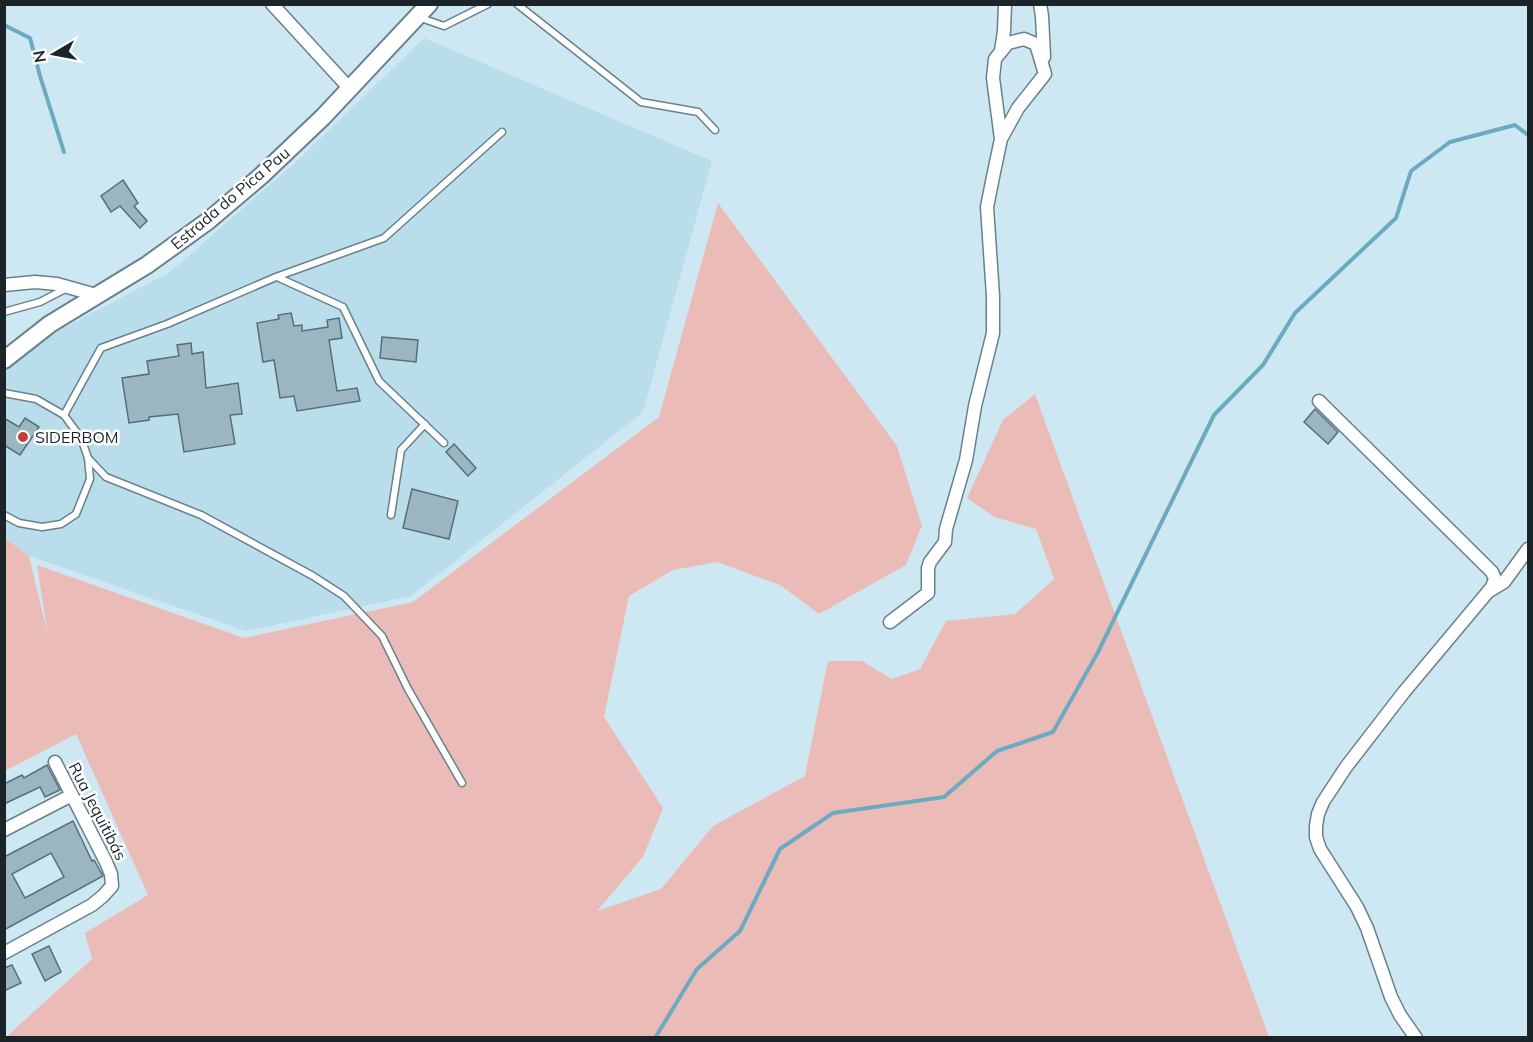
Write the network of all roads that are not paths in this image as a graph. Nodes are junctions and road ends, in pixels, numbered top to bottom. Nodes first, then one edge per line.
1 (272, 4) edge
2 (429, 4) edge
3 (488, 4) edge
4 (517, 4) edge
5 (1005, 4) edge
6 (1040, 4) edge
7 (417, 17) junction
8 (1000, 53) junction
9 (1045, 74) junction
10 (350, 89) junction
11 (715, 130) dead end
12 (502, 132) dead end
13 (1001, 139) junction
14 (276, 277) junction
15 (4, 285) edge
16 (68, 288) junction
17 (96, 296) junction
18 (4, 312) edge
19 (4, 360) edge
20 (4, 393) edge
21 (1319, 401) dead end
22 (64, 415) junction
23 (425, 424) junction
24 (444, 443) dead end
25 (88, 458) junction
26 (4, 515) edge
27 (391, 515) dead end
28 (1528, 549) edge
29 (1489, 591) junction
30 (890, 622) dead end
31 (55, 762) dead end
32 (462, 783) dead end
33 (72, 795) junction
34 (4, 830) edge
35 (4, 953) edge
36 (1416, 1038) edge

1 - 10 street
2 - 7 main road, Estrada do Pica Pau
3 - 7 lane
4 - 11 lane
5 - 8 street
6 - 9 street
7 - 10 main road, Estrada do Pica Pau
8 - 9 street
8 - 13 street
9 - 13 street
10 - 17 main road, Estrada do Pica Pau
12 - 14 lane
13 - 30 street
14 - 22 lane
14 - 23 lane
15 - 16 street
16 - 17 street
16 - 18 lane
17 - 19 main road, Estrada do Pica Pau
20 - 22 lane
21 - 29 street
22 - 25 lane
23 - 24 lane
23 - 27 lane
25 - 26 lane
25 - 32 lane
28 - 29 street
29 - 36 street
31 - 33 street, Rua Jequitibás
33 - 34 street
33 - 35 street, Rua Jequitibás

